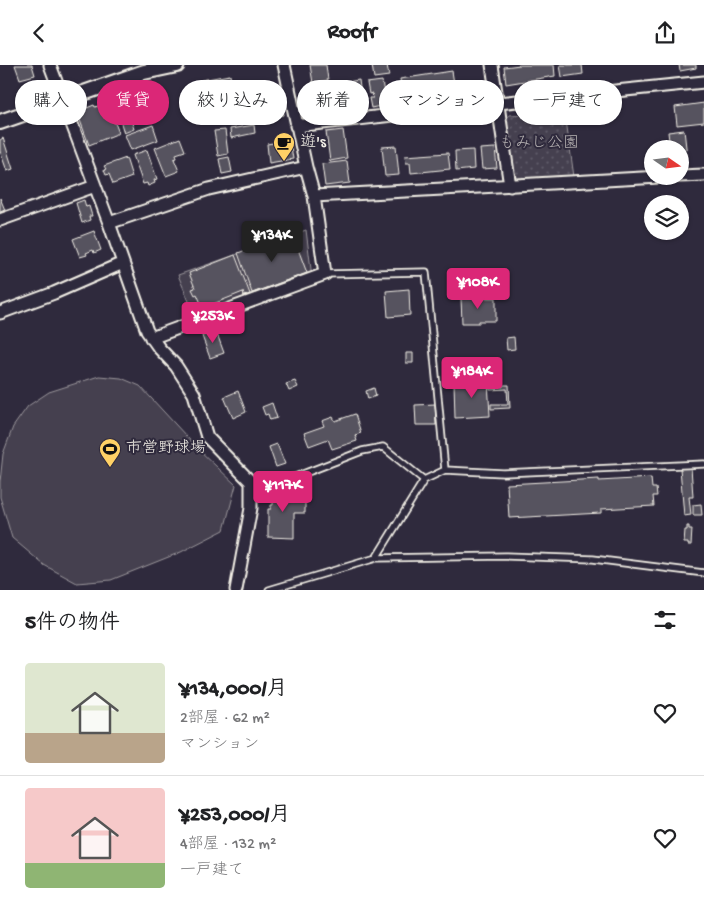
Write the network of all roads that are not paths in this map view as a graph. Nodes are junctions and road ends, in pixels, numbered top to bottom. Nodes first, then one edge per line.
1 (50, 65) edge
2 (177, 65) edge
3 (284, 65) edge
4 (492, 65) edge
5 (56, 80) edge
6 (494, 80) edge
7 (704, 82) edge
8 (87, 92) edge
9 (504, 102) edge
10 (15, 117) edge
11 (379, 117) edge
12 (0, 122) edge
13 (72, 125) edge
14 (501, 125) edge
15 (296, 126) junction
16 (306, 167) junction
17 (704, 175) edge
18 (689, 176) edge
19 (644, 178) edge
20 (95, 186) junction
21 (510, 186) junction
22 (314, 197) junction
23 (0, 220) edge
24 (109, 223) junction
25 (123, 263) junction
26 (326, 274) junction
27 (0, 313) edge
28 (151, 338) junction
29 (704, 464) edge
30 (445, 470) junction
31 (424, 479) junction
32 (251, 482) junction
33 (376, 558) junction
34 (704, 573) edge
35 (236, 590) edge
36 (269, 590) edge

1 - 5 street
2 - 8 street
3 - 15 street
4 - 6 street
7 - 9 street
10 - 12 street
11 - 15 street
13 - 20 street
14 - 21 street
15 - 16 street
16 - 22 street
16 - 24 street
17 - 18 street
19 - 21 street
20 - 23 street
20 - 24 street
21 - 22 street
22 - 26 street
24 - 25 street
25 - 27 street
25 - 28 street
26 - 28 street
26 - 30 lane
28 - 32 street
29 - 30 lane
30 - 31 lane
31 - 32 lane
31 - 33 lane
32 - 35 street
33 - 34 lane
33 - 36 lane

